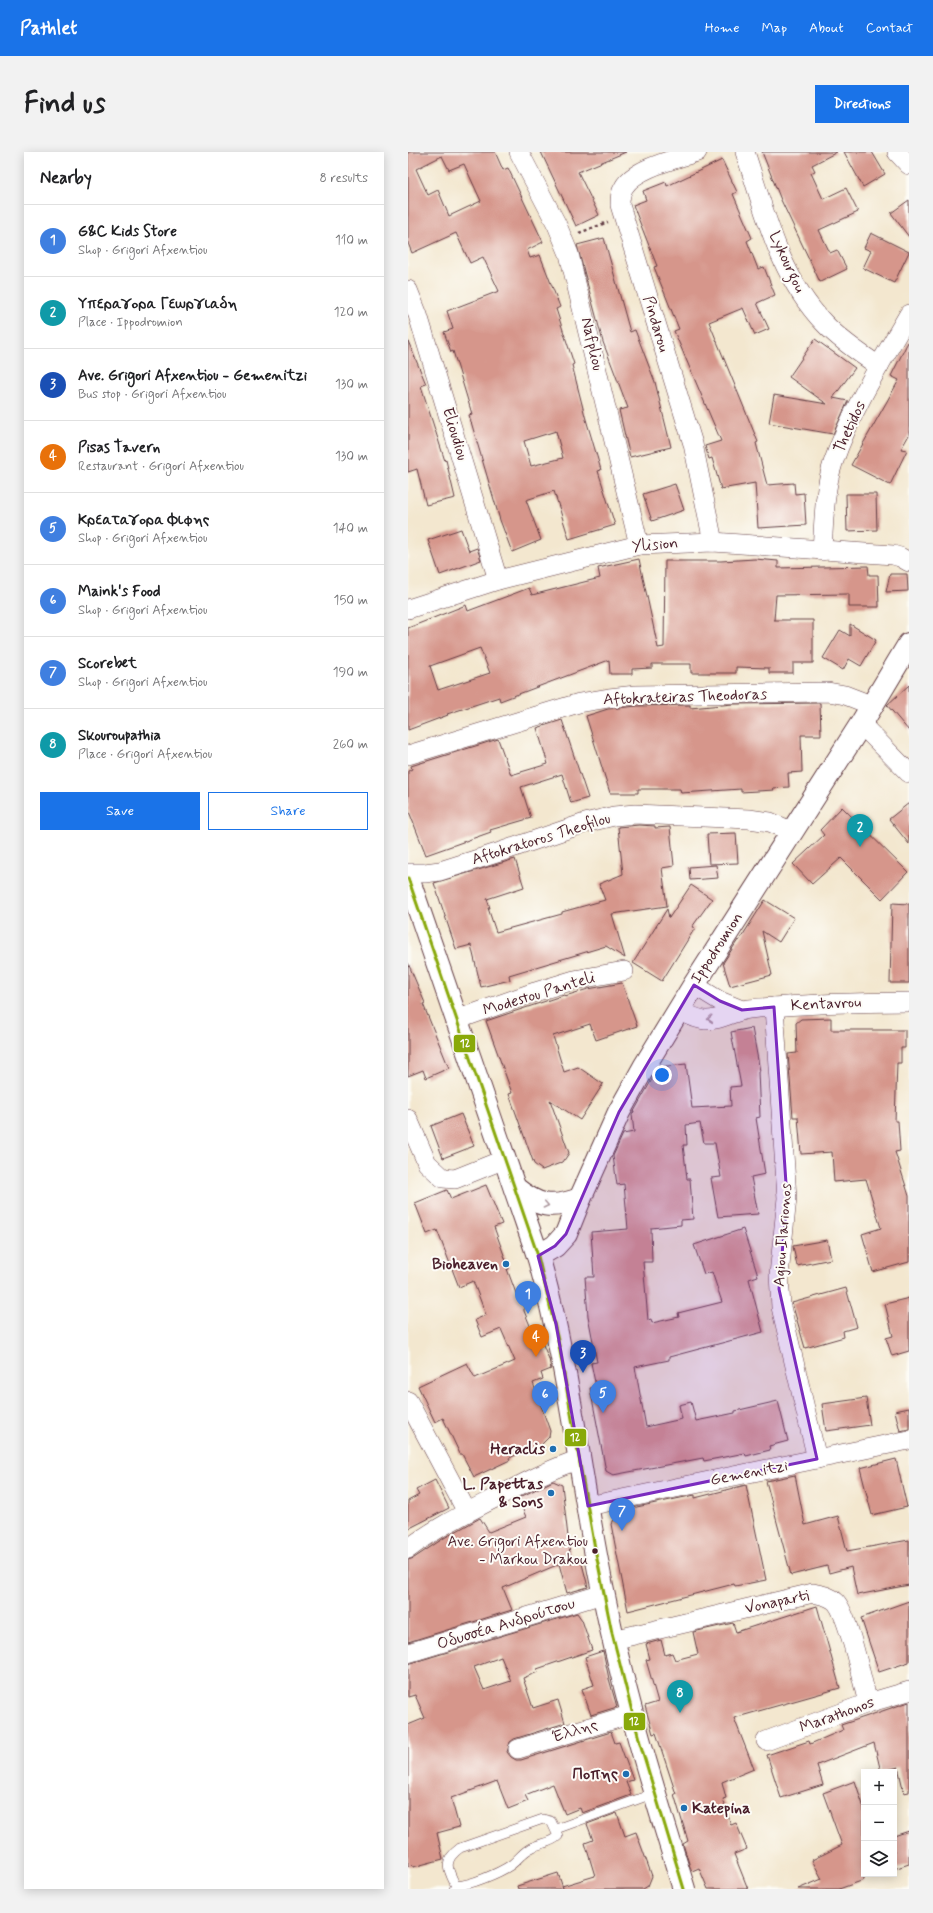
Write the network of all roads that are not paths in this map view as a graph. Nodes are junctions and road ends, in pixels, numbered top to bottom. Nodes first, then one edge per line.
1 (519, 152) edge
2 (697, 152) edge
3 (745, 152) edge
4 (897, 152) edge
5 (909, 165) edge
6 (408, 290) edge
7 (909, 314) edge
8 (879, 366) junction
9 (713, 542) junction
10 (639, 545) junction
11 (822, 551) junction
12 (909, 562) edge
13 (498, 580) junction
14 (408, 609) edge
15 (909, 644) edge
16 (871, 705) junction
17 (861, 724) junction
18 (408, 755) edge
19 (909, 773) edge
20 (793, 832) junction
21 (408, 873) edge
22 (408, 878) edge
23 (624, 971) dead end
24 (694, 985) junction
25 (909, 1002) edge
26 (774, 1007) junction
27 (679, 1010) junction
28 (742, 1010) junction
29 (456, 1020) junction
30 (408, 1119) edge
31 (505, 1159) junction
32 (515, 1188) junction
33 (580, 1200) junction
34 (538, 1256) junction
35 (408, 1401) edge
36 (909, 1440) edge
37 (580, 1459) junction
38 (817, 1460) junction
39 (588, 1506) junction
40 (467, 1512) junction
41 (408, 1549) edge
42 (603, 1594) junction
43 (613, 1640) junction
44 (408, 1653) edge
45 (909, 1691) edge
46 (868, 1703) junction
47 (632, 1714) junction
48 (766, 1741) dead end
49 (518, 1749) dead end
50 (655, 1793) junction
51 (556, 1829) junction
52 (455, 1888) edge
53 (684, 1889) edge

1 - 10 street, Nafpliou
2 - 9 street, Pindarou
3 - 8 street, Lykourgou
4 - 5 street
6 - 13 street, Elioudiou
7 - 8 street, Thetidos
8 - 11 street, Thetidos
9 - 10 street, Ylision
9 - 11 street, Ylision
10 - 13 street, Ylision
11 - 12 street, Ylision
13 - 14 street, Ylision
15 - 16 main road, Ippodromion
16 - 17 main road, Ippodromion
16 - 18 street, Aftokrateiras Theodoras
17 - 19 street
17 - 20 main road, Ippodromion
20 - 21 street, Aftokratoros Theofilou
20 - 24 main road, Ippodromion
22 - 29 main road
23 - 29 street, Modestou Panteli
24 - 27 main road, Ippodromion
24 - 28 street, Kentavrou
25 - 26 street, Kentavrou
26 - 28 street, Kentavrou
26 - 38 street, Agiou Ilarionos
28 -> 27 street, Kentavrou
27 - 33 main road, Ippodromion
29 - 31 main road
30 - 31 street
31 - 32 main road
32 -> 33 main road
32 - 34 main road
33 - 34 main road, Ippodromion
34 - 37 main road
35 - 40 street
36 - 38 street, Gemenitzi
37 - 39 main road
37 - 40 street
38 - 39 street, Gemenitzi
39 - 42 main road
40 - 41 street
42 - 43 main road
42 - 44 street, Οδυσσέα Ανδρούτσου
43 - 46 street, Vonaparti
43 - 47 main road
45 - 46 street, Marathonos
46 - 48 street, Marathonos
47 - 49 street, Έλλης
47 - 50 main road
50 - 51 lane
50 - 53 main road
51 - 52 lane
51 - 52 lane

